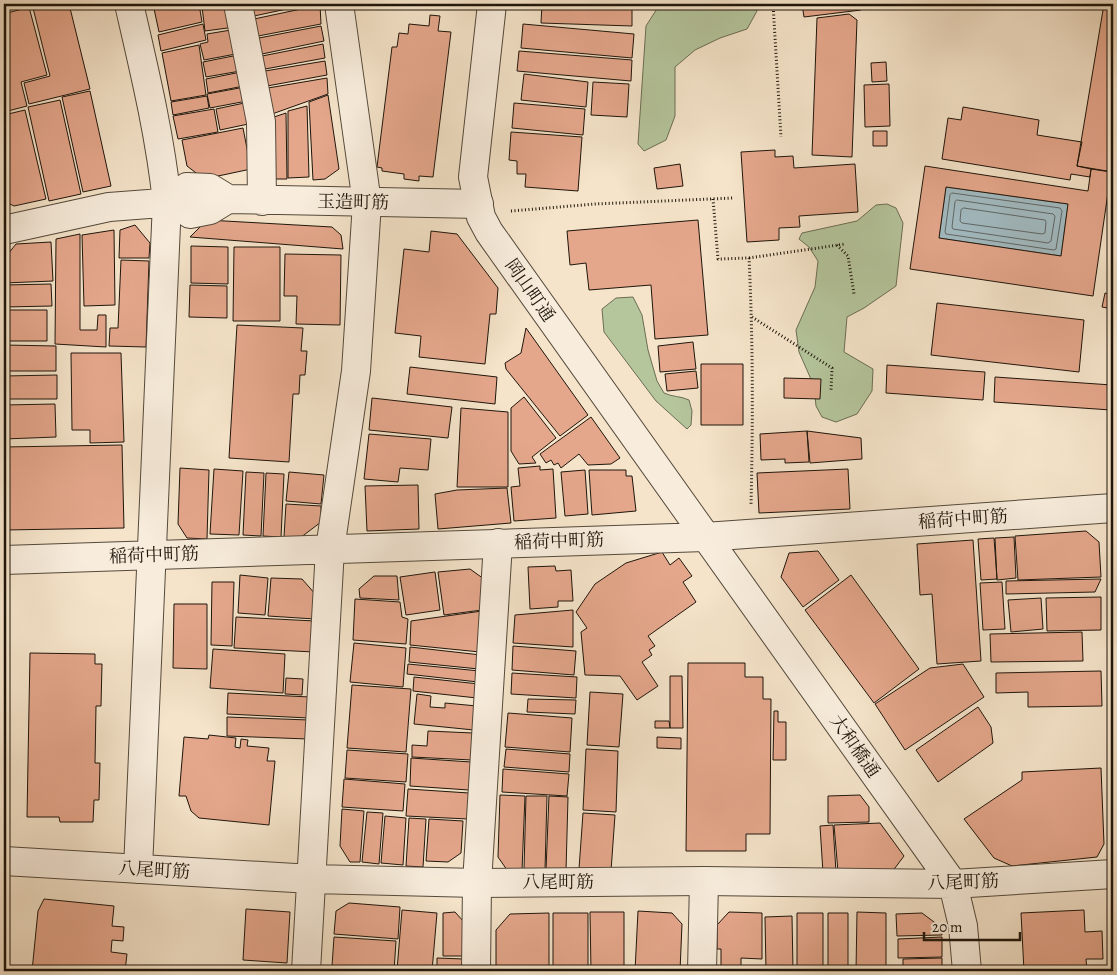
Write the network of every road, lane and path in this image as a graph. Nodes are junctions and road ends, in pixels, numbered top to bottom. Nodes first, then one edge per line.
1 (129, 4) edge
2 (238, 4) edge
3 (339, 4) edge
4 (492, 4) edge
5 (773, 4) edge
6 (781, 137) dead end
7 (733, 198) dead end
8 (713, 199) junction
9 (262, 200) junction
10 (171, 202) junction
11 (367, 203) junction
12 (480, 211) junction
13 (4, 230) edge
14 (845, 244) dead end
15 (837, 245) junction
16 (748, 258) junction
17 (854, 294) dead end
18 (752, 317) junction
19 (831, 390) dead end
20 (1113, 508) edge
21 (750, 533) junction
22 (705, 537) junction
23 (498, 543) junction
24 (330, 548) junction
25 (151, 554) junction
26 (4, 560) edge
27 (4, 862) edge
28 (138, 869) junction
29 (1113, 874) edge
30 (312, 879) junction
31 (704, 881) junction
32 (476, 883) junction
33 (953, 884) junction
34 (306, 971) edge
35 (476, 971) edge
36 (702, 971) edge
37 (966, 971) edge

1 - 10 street
2 - 9 street
3 - 11 street
4 - 12 street, 岡山町通
5 - 6 path
7 - 8 path
8 - 12 path
8 - 16 path
9 - 10 street, 玉造町筋
9 - 11 street, 玉造町筋
10 - 13 street
10 - 25 street
11 - 12 street, 玉造町筋
11 - 24 street
12 - 22 street, 岡山町通
14 - 15 path
15 - 16 path
15 - 17 path
16 - 18 path
18 - 19 path
18 - 21 path
20 - 21 street, 稲荷中町筋
21 - 22 street, 稲荷中町筋
22 - 23 street, 稲荷中町筋
22 - 33 street, 大和橋通
23 - 24 street, 稲荷中町筋
23 - 32 street
24 - 25 street, 稲荷中町筋
24 - 30 street
25 - 26 street, 稲荷中町筋
25 - 28 street
27 - 28 street, 八尾町筋
28 - 30 street, 八尾町筋
29 - 33 street, 八尾町筋
30 - 32 street, 八尾町筋
30 - 34 street
31 - 32 street, 八尾町筋
31 - 33 street, 八尾町筋
31 - 36 street
32 - 35 street
33 - 37 street, 大和橋通

